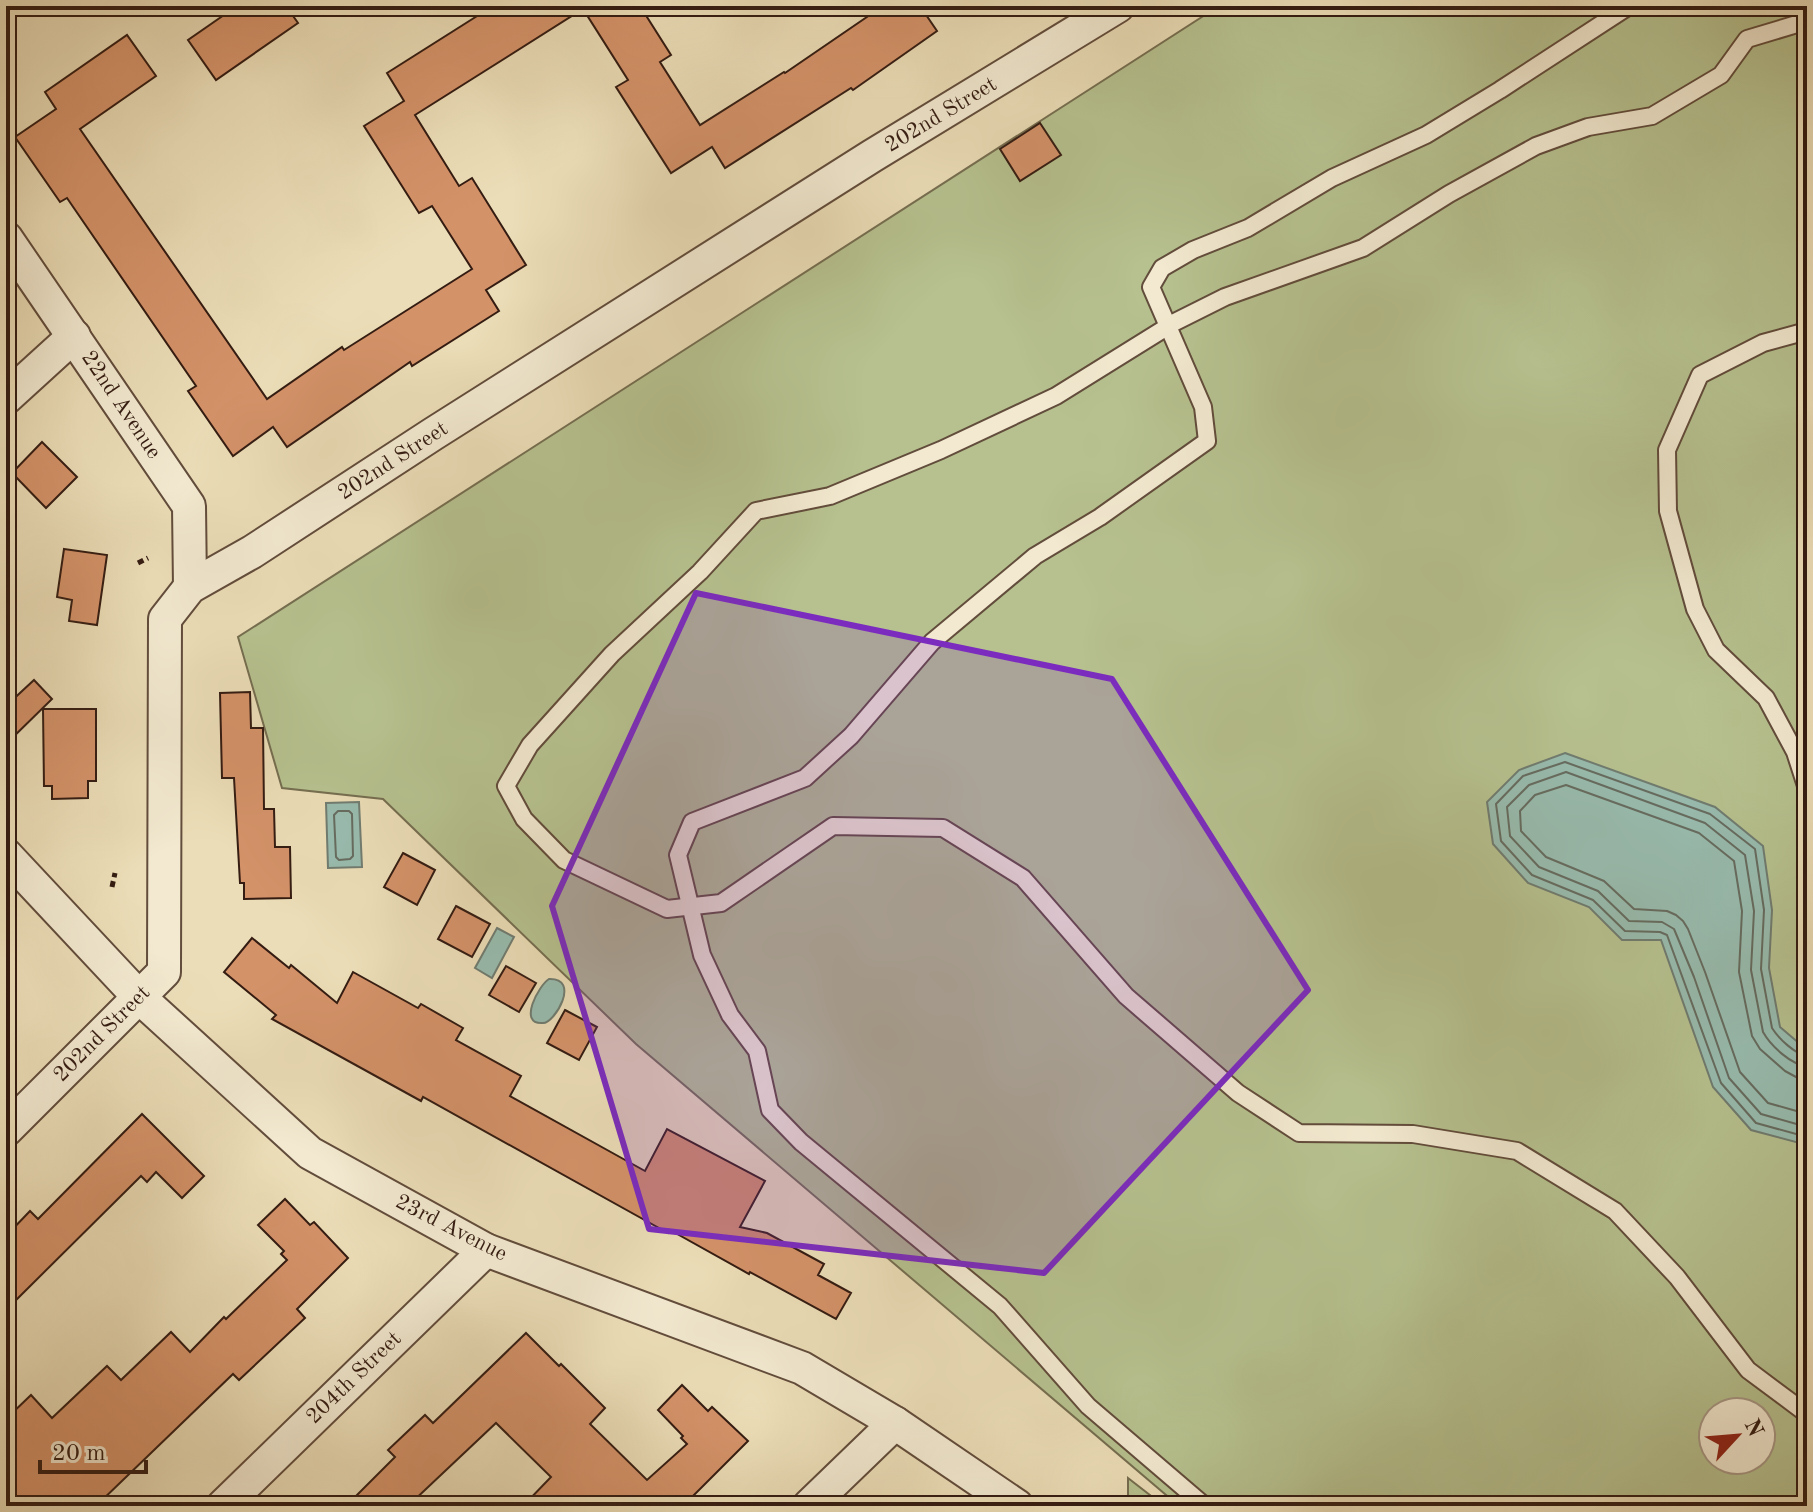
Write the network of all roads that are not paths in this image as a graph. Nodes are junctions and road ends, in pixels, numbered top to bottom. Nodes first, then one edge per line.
1 (1118, 6) edge
2 (1629, 6) edge
3 (1084, 15) edge
4 (1807, 21) edge
5 (6, 238) edge
6 (1169, 326) junction
7 (1807, 331) edge
8 (74, 336) junction
9 (6, 398) edge
10 (190, 587) junction
11 (1807, 789) edge
12 (6, 855) edge
13 (691, 907) junction
14 (139, 997) junction
15 (6, 1130) edge
16 (486, 1250) junction
17 (1807, 1414) edge
18 (895, 1423) junction
19 (223, 1506) edge
20 (809, 1506) edge
21 (1017, 1506) edge
22 (1205, 1506) edge

1 - 3 street, 202nd Street
2 - 6 lane
3 - 10 street, 202nd Street
4 - 6 lane
5 - 8 street, 22nd Avenue
6 - 13 lane
6 - 13 lane
7 - 11 lane
8 - 9 street
8 - 10 street, 22nd Avenue
10 - 14 street, 202nd Street
12 - 14 street, 23rd Avenue
13 - 17 lane
13 - 22 lane
14 - 15 street, 202nd Street
14 - 16 street, 23rd Avenue
16 - 18 street, 23rd Avenue
16 - 19 street, 204th Street
18 - 20 street
18 - 21 street, 23rd Avenue

